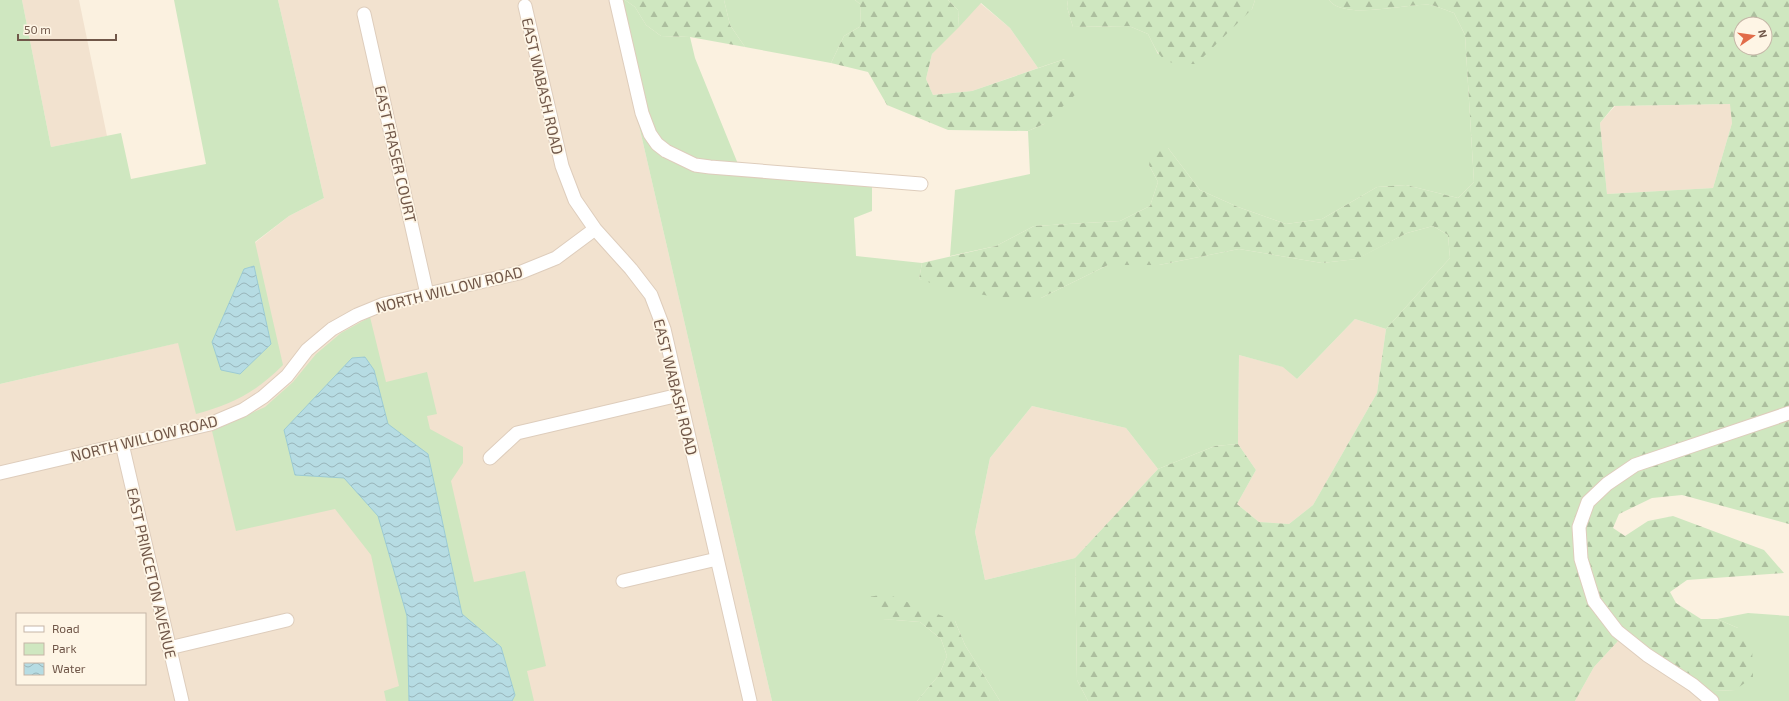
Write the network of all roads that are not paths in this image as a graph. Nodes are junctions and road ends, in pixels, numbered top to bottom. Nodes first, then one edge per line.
1 (616, 0) edge
2 (525, 6) dead end
3 (364, 14) dead end
4 (921, 184) dead end
5 (595, 229) junction
6 (427, 294) junction
7 (679, 395) junction
8 (1789, 413) edge
9 (122, 444) junction
10 (490, 458) dead end
11 (0, 473) edge
12 (717, 559) junction
13 (624, 581) dead end
14 (288, 620) dead end
15 (169, 648) junction
16 (182, 701) edge
17 (750, 701) edge
18 (1712, 701) edge

1 - 4 street
2 - 5 street, EAST WABASH ROAD
3 - 6 street, EAST FRASER COURT
5 - 6 street, NORTH WILLOW ROAD
5 - 7 street, EAST WABASH ROAD
6 - 9 street, NORTH WILLOW ROAD
7 - 10 street
7 - 12 street, EAST WABASH ROAD
8 - 18 street
9 - 11 street, NORTH WILLOW ROAD
9 - 15 street, EAST PRINCETON AVENUE
12 - 13 street
12 - 17 street, EAST WABASH ROAD
14 - 15 street
15 - 16 street, EAST PRINCETON AVENUE

